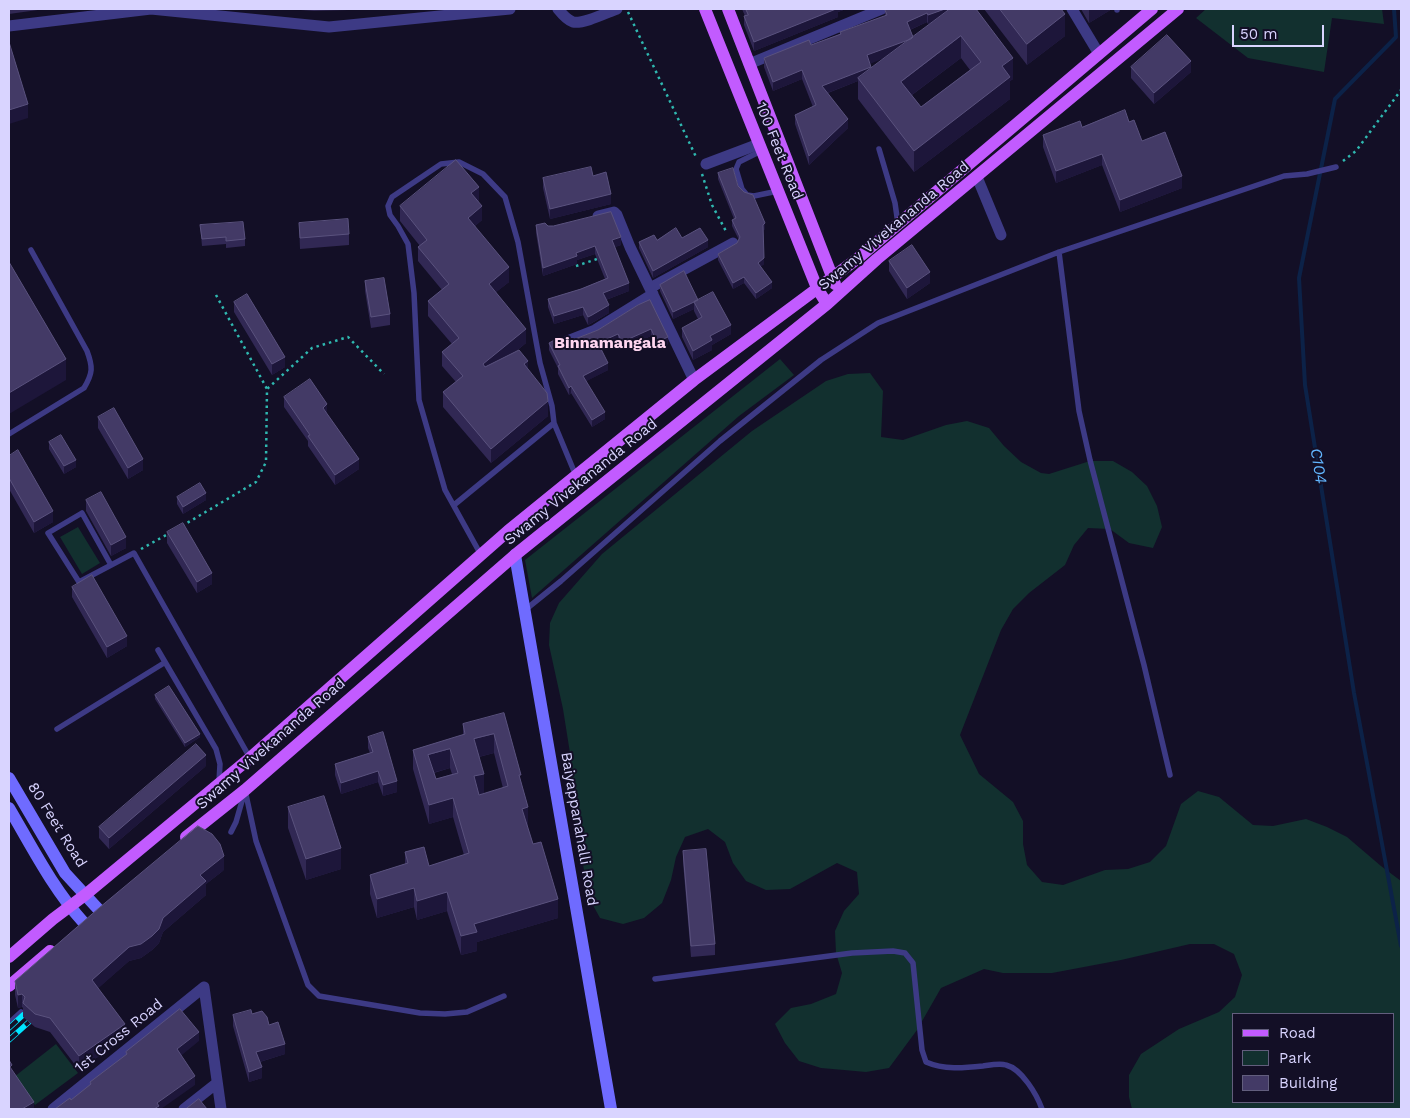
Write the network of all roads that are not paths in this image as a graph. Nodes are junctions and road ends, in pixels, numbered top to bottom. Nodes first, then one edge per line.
1 (151, 9) edge
2 (510, 9) edge
3 (558, 9) edge
4 (617, 9) edge
5 (705, 9) edge
6 (728, 9) edge
7 (882, 9) edge
8 (1072, 9) edge
9 (1152, 9) edge
10 (1178, 9) edge
11 (9, 26) edge
12 (1099, 54) junction
13 (749, 64) junction
14 (760, 147) junction
15 (879, 149) dead end
16 (701, 164) road end
17 (1336, 167) road end
18 (977, 177) junction
19 (778, 191) junction
20 (587, 218) edge
21 (898, 224) junction
22 (1001, 235) dead end
23 (733, 243) edge
24 (31, 250) dead end
25 (1059, 252) junction
26 (832, 277) junction
27 (817, 288) junction
28 (651, 291) junction
29 (840, 293) junction
30 (827, 304) junction
31 (567, 341) edge
32 (694, 380) junction
33 (554, 423) junction
34 (9, 434) edge
35 (576, 476) junction
36 (454, 505) junction
37 (481, 555) junction
38 (515, 555) junction
39 (111, 565) junction
40 (525, 610) junction
41 (158, 650) dead end
42 (164, 663) junction
43 (57, 729) dead end
44 (250, 758) junction
45 (1170, 775) dead end
46 (9, 778) edge
47 (218, 784) junction
48 (245, 790) junction
49 (9, 808) edge
50 (231, 832) dead end
51 (176, 846) edge
52 (85, 896) junction
53 (103, 906) joint
54 (69, 907) junction
55 (79, 926) joint
56 (60, 942) edge
57 (9, 958) edge
58 (655, 979) dead end
59 (9, 986) edge
60 (504, 996) dead end
61 (21, 1012) dead end
62 (9, 1023) edge
63 (604, 1067) junction
64 (217, 1083) junction
65 (53, 1109) edge
66 (184, 1109) edge
67 (221, 1109) edge
68 (603, 1109) edge
69 (611, 1109) edge
70 (619, 1109) edge
71 (1042, 1109) edge

1 - 2 street
1 - 11 street
3 - 4 street
5 - 14 main road, 100 Feet Road
6 - 13 main road, 100 Feet Road
7 - 13 street
8 - 12 street
9 - 12 main road, Swamy Vivekananda Road
10 - 18 main road, Swamy Vivekananda Road
12 - 21 main road, Swamy Vivekananda Road
13 - 26 main road, 100 Feet Road
14 - 16 street
14 - 19 main road, 100 Feet Road
14 - 19 lane
15 - 21 lane
17 - 25 lane
18 - 22 street
18 - 29 main road, Swamy Vivekananda Road
19 - 27 main road, 100 Feet Road
20 - 28 street
21 - 26 main road, Swamy Vivekananda Road
23 - 28 street
24 - 34 lane
25 - 40 lane
25 - 45 lane
26 - 27 main road, Swamy Vivekananda Road
26 - 29 main road, 100 Feet Road
27 - 30 main road, 100 Feet Road
27 - 32 main road, Swamy Vivekananda Road
28 - 31 street
28 - 32 street
29 - 30 main road, Swamy Vivekananda Road
30 - 38 main road, Swamy Vivekananda Road
32 - 35 main road, Swamy Vivekananda Road
33 - 35 lane
33 - 36 lane
33 - 36 lane
35 - 37 main road, Swamy Vivekananda Road
36 - 37 lane
37 - 44 main road, Swamy Vivekananda Road
38 - 40 street, Baiyappanahalli Road
38 - 48 main road, Swamy Vivekananda Road
39 - 39 lane
39 - 44 lane
40 - 63 street, Baiyappanahalli Road
41 - 42 lane
42 - 43 lane
42 - 47 lane
44 - 47 main road, Swamy Vivekananda Road
46 - 52 street, 80 Feet Road
47 - 52 main road, Swamy Vivekananda Road
48 - 50 lane
48 - 51 main road, Swamy Vivekananda Road
48 - 60 lane
49 - 54 street
52 - 53 street, 80 Feet Road
52 - 54 main road, Swamy Vivekananda Road
53 - 55 main road
54 - 55 street
54 - 57 main road, Swamy Vivekananda Road
56 - 59 main road
58 - 71 lane
61 - 62 lane
63 - 68 street
63 - 69 street, Baiyappanahalli Road
63 - 70 street
64 - 65 street, 1st Cross Road
64 - 66 street
64 - 67 street

